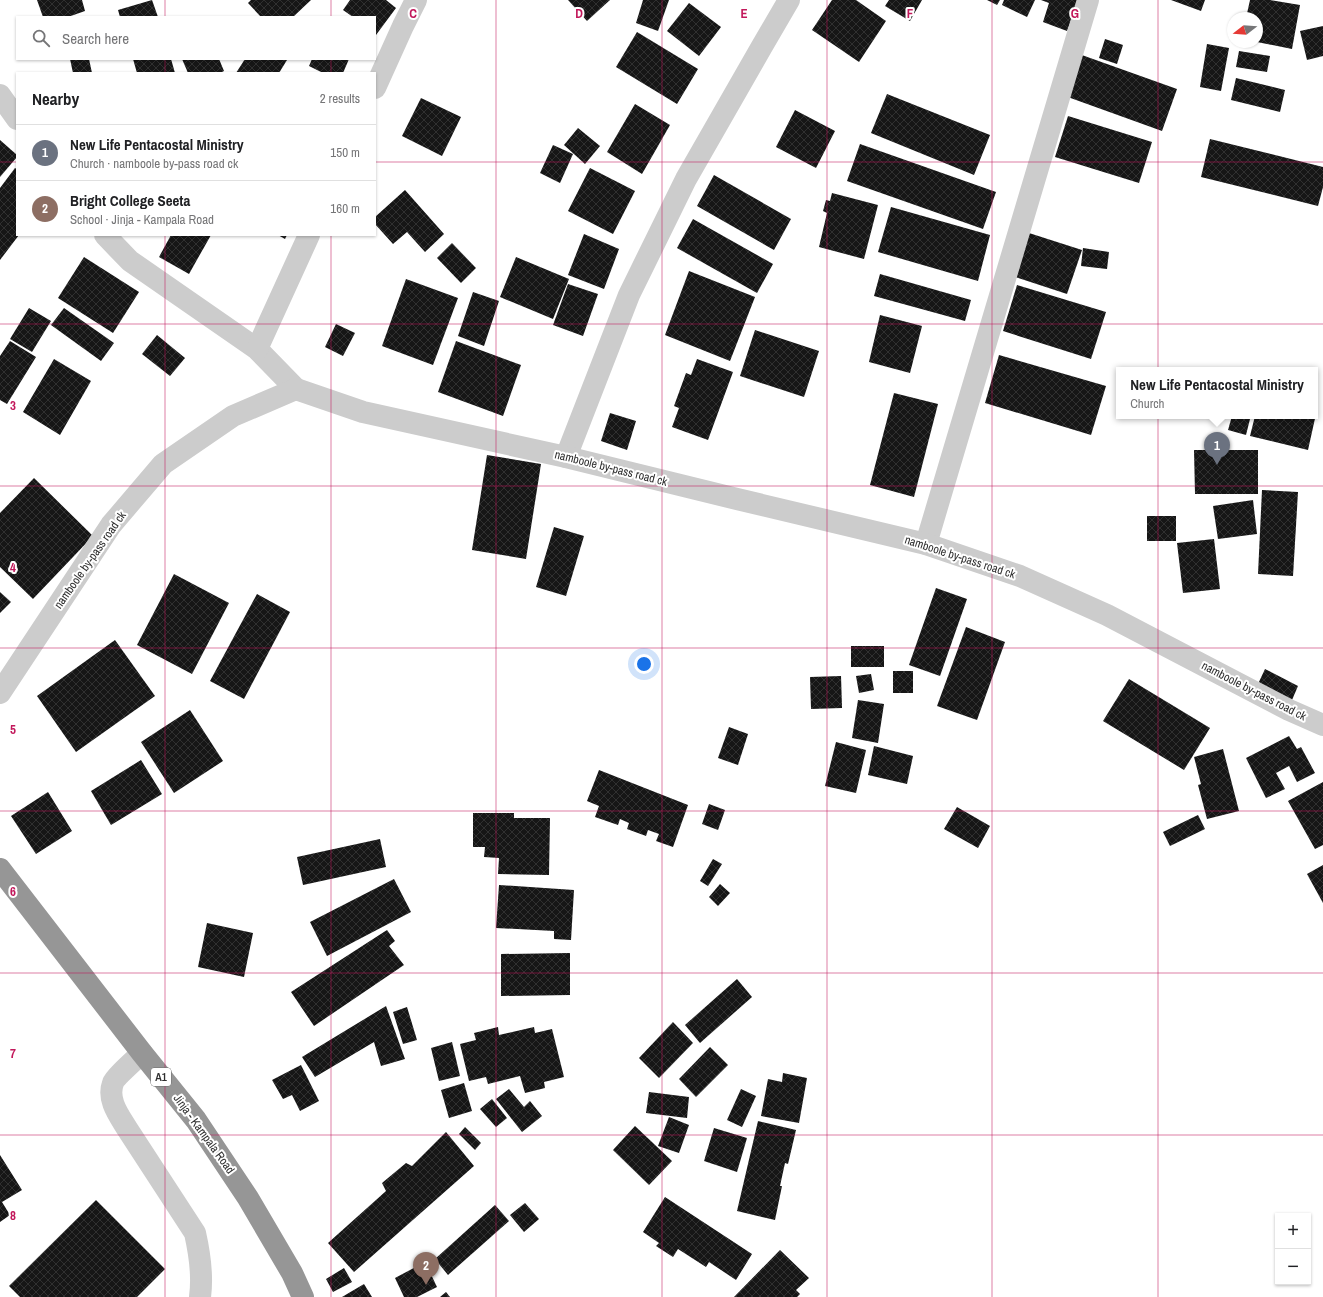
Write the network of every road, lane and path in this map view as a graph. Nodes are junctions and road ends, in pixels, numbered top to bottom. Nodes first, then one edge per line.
1 (416, 0) edge
2 (789, 0) edge
3 (1088, 0) edge
4 (376, 86) edge
5 (0, 95) edge
6 (16, 118) edge
7 (105, 236) edge
8 (309, 236) edge
9 (257, 349) junction
10 (296, 389) junction
11 (566, 457) junction
12 (926, 544) junction
13 (0, 693) edge
14 (1323, 725) edge
15 (0, 869) edge
16 (142, 1053) junction
17 (200, 1297) edge
18 (304, 1297) edge

1 - 4 street
2 - 11 street
3 - 12 street
5 - 6 street
7 - 9 street
8 - 9 street
9 - 10 street
10 - 11 street, namboole by-pass road ck
10 - 13 street, namboole by-pass road ck
11 - 12 street, namboole by-pass road ck
12 - 14 street, namboole by-pass road ck
15 - 16 highway, Jinja - Kampala Road / A1
16 - 17 street
16 - 18 highway, Jinja - Kampala Road / A1

